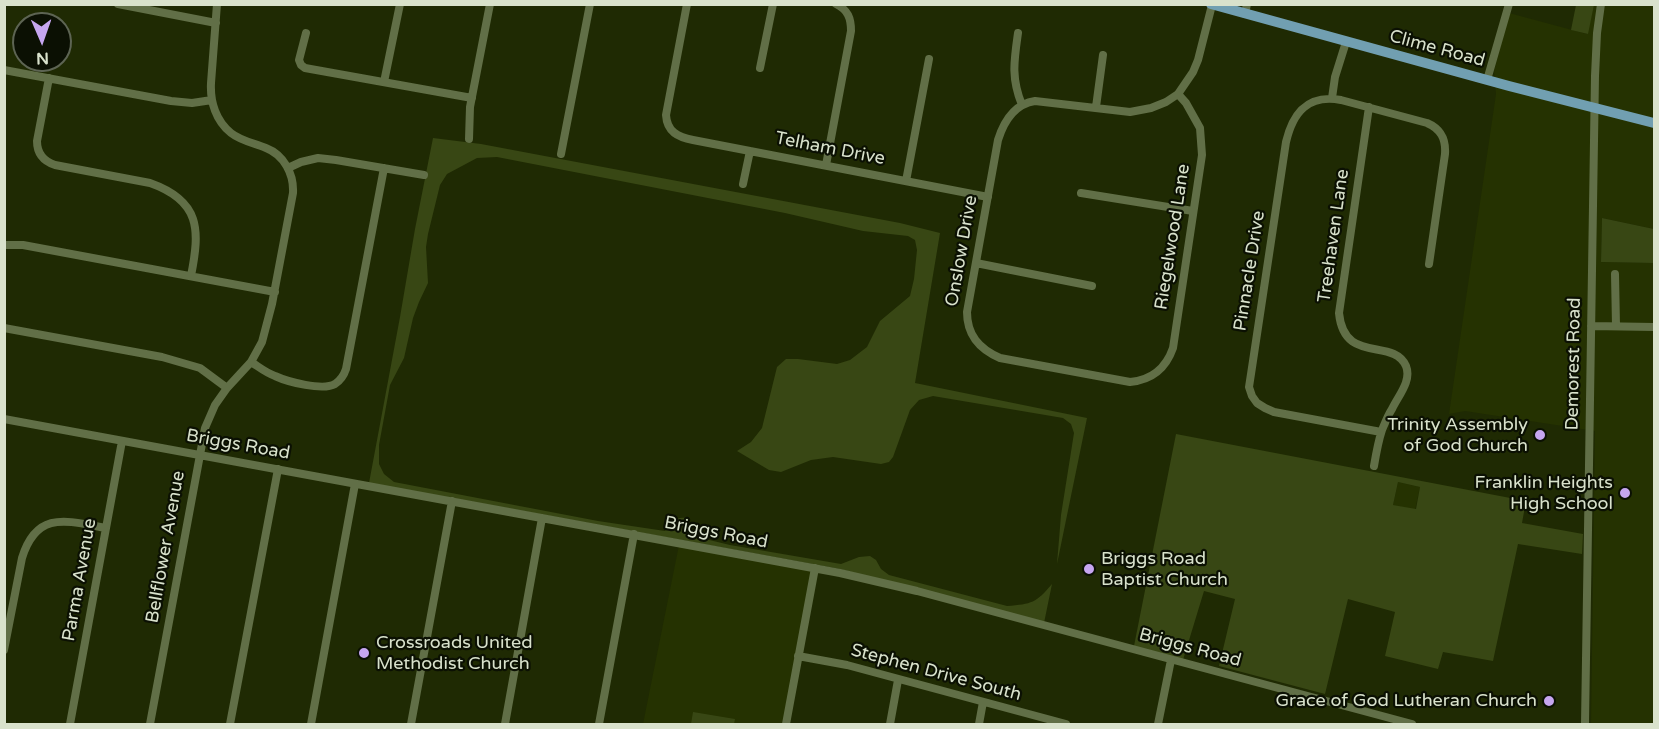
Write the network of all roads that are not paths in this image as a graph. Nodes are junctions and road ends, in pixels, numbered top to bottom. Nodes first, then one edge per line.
1 (118, 4) edge
2 (218, 4) edge
3 (400, 4) edge
4 (490, 4) edge
5 (590, 4) edge
6 (687, 4) edge
7 (773, 4) edge
8 (836, 4) edge
9 (1509, 4) edge
10 (1601, 4) edge
11 (1212, 5) edge
12 (1246, 9) edge
13 (216, 23) junction
14 (306, 33) dead end
15 (1018, 33) dead end
16 (1346, 42) junction
17 (1103, 55) dead end
18 (929, 59) dead end
19 (760, 68) dead end
20 (4, 70) edge
21 (49, 78) junction
22 (1487, 80) junction
23 (384, 82) junction
24 (1178, 94) junction
25 (472, 98) junction
26 (1332, 98) junction
27 (212, 100) junction
28 (1022, 105) junction
29 (1096, 107) junction
30 (1369, 107) junction
31 (1594, 109) junction
32 (1654, 123) edge
33 (469, 139) dead end
34 (750, 151) junction
35 (561, 154) dead end
36 (826, 165) junction
37 (288, 168) junction
38 (384, 168) junction
39 (424, 175) dead end
40 (906, 181) junction
41 (743, 183) dead end
42 (1081, 193) dead end
43 (988, 197) junction
44 (1193, 211) junction
45 (4, 245) edge
46 (976, 263) junction
47 (1429, 264) dead end
48 (1615, 274) dead end
49 (191, 276) junction
50 (1092, 286) dead end
51 (274, 292) junction
52 (1591, 326) junction
53 (1616, 326) junction
54 (1654, 327) edge
55 (4, 328) edge
56 (251, 362) junction
57 (1145, 379) joint
58 (227, 388) junction
59 (4, 418) edge
60 (1381, 432) junction
61 (122, 441) junction
62 (200, 455) junction
63 (1374, 466) dead end
64 (278, 469) junction
65 (356, 484) junction
66 (452, 501) junction
67 (543, 518) junction
68 (106, 528) junction
69 (634, 534) junction
70 (814, 568) junction
71 (4, 650) edge
72 (798, 656) junction
73 (1171, 660) junction
74 (898, 680) junction
75 (983, 702) junction
76 (70, 724) edge
77 (150, 724) edge
78 (230, 724) edge
79 (311, 724) edge
80 (411, 724) edge
81 (505, 724) edge
82 (599, 724) edge
83 (786, 724) edge
84 (890, 724) edge
85 (979, 724) edge
86 (1066, 724) edge
87 (1158, 724) edge
88 (1412, 724) edge
89 (1585, 724) edge

1 - 13 street
2 - 13 street
3 - 23 street
4 - 25 street
5 - 35 street
6 - 34 street, Telham Drive
7 - 19 street
8 - 36 street
9 - 22 street
10 - 31 street, Demorest Road
11 - 12 main road, Clime Road
11 - 24 street
12 - 16 main road, Clime Road
13 - 27 street
14 - 23 street
15 - 28 street
16 - 22 main road, Clime Road
16 - 26 street
17 - 29 street
18 - 40 street
20 - 21 street
21 - 27 street
21 - 49 street
22 - 31 main road, Clime Road
23 - 25 street
24 - 29 street
24 - 44 street, Riegelwood Lane
25 - 33 street
26 - 30 street
26 - 60 street, Pinnacle Drive
27 - 37 street
28 - 29 street
28 - 43 street, Onslow Drive
30 - 47 street
30 - 60 street, Treehaven Lane
31 - 32 main road, Clime Road
31 - 52 street, Demorest Road
34 - 36 street, Telham Drive
34 - 41 street
36 - 40 street, Telham Drive
37 - 38 street
37 - 51 street, Bellflower Avenue
38 - 39 street
38 - 56 street
40 - 43 street, Telham Drive
42 - 44 street
43 - 46 street, Onslow Drive
44 - 57 street, Riegelwood Lane
45 - 49 street
46 - 50 street
46 - 57 street, Onslow Drive
48 - 53 street
49 - 51 street
51 - 56 street, Bellflower Avenue
52 - 53 street
52 - 89 street, Demorest Road
53 - 54 street
55 - 58 street
56 - 58 street, Bellflower Avenue
58 - 62 street, Bellflower Avenue
59 - 61 street, Briggs Road
60 - 63 street, Treehaven Lane
61 - 62 street, Briggs Road
61 - 68 street, Parma Avenue
62 - 64 street, Briggs Road
62 - 77 street, Bellflower Avenue
64 - 65 street, Briggs Road
64 - 78 street
65 - 66 street, Briggs Road
65 - 79 street
66 - 67 street, Briggs Road
66 - 80 street
67 - 69 street, Briggs Road
67 - 81 street
68 - 71 street
68 - 76 street, Parma Avenue
69 - 70 street, Briggs Road
69 - 82 street
70 - 72 street
70 - 73 street, Briggs Road
72 - 74 street, Stephen Drive South
72 - 83 street
73 - 87 street
73 - 88 street, Briggs Road
74 - 75 street, Stephen Drive South
74 - 84 street
75 - 85 street
75 - 86 street, Stephen Drive South

